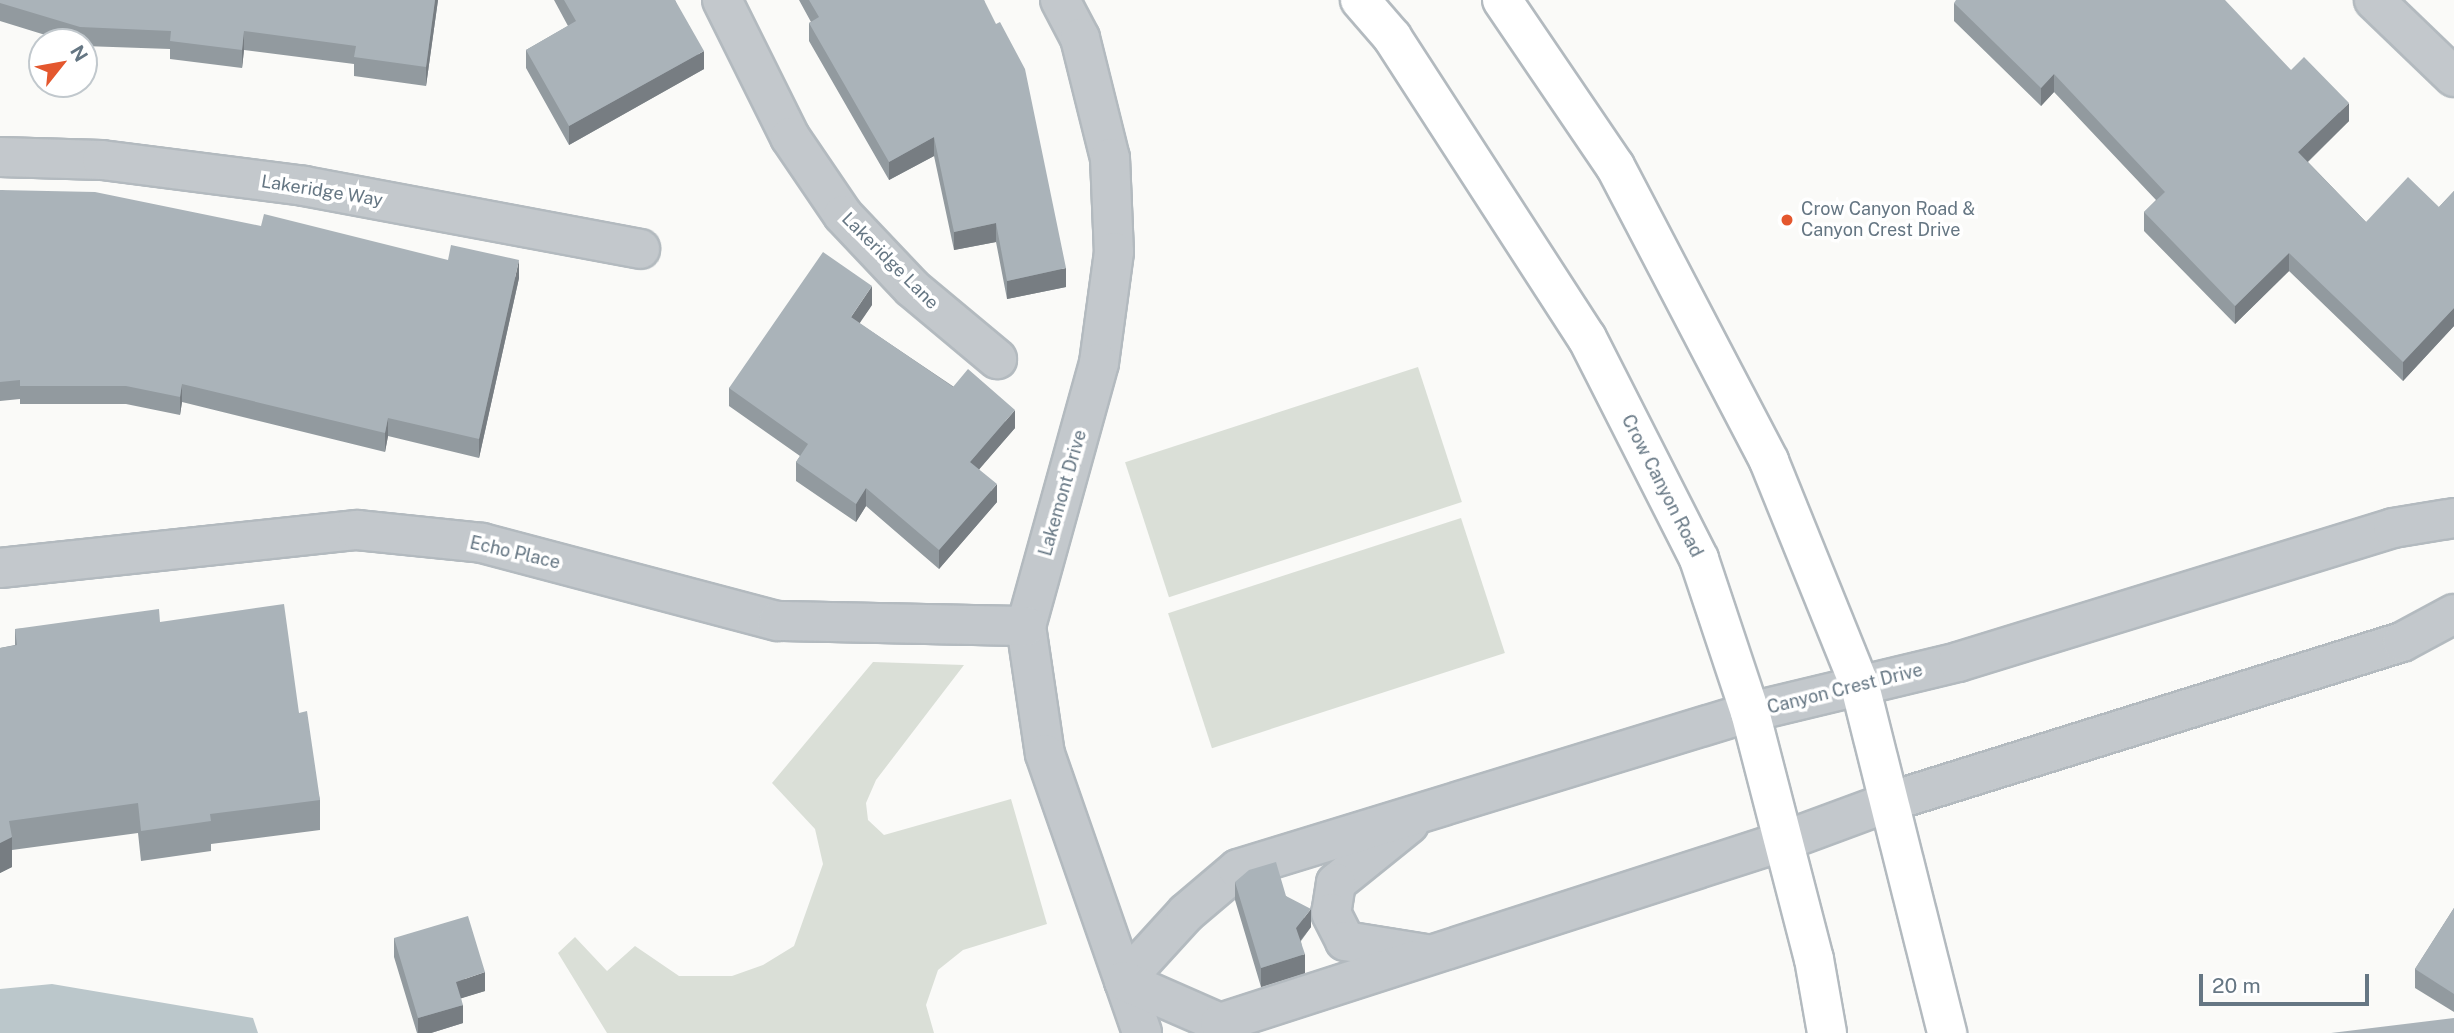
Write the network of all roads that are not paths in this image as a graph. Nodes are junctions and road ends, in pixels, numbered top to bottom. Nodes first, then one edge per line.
1 (722, 0) edge
2 (1060, 0) edge
3 (1360, 0) edge
4 (1502, 0) edge
5 (2374, 0) edge
6 (2454, 77) edge
7 (0, 157) edge
8 (640, 249) dead end
9 (998, 359) dead end
10 (2454, 518) edge
11 (0, 568) edge
12 (2454, 614) edge
13 (1026, 626) junction
14 (1860, 686) junction
15 (1750, 712) junction
16 (1892, 801) junction
17 (1424, 811) junction
18 (1782, 842) junction
19 (1435, 955) junction
20 (1124, 981) junction
21 (1143, 1033) edge
22 (1827, 1033) edge
23 (1947, 1033) edge

1 - 9 street, Lakeridge Lane
2 - 13 street, Lakemont Drive
3 - 15 main road, Crow Canyon Road
4 - 14 main road
5 - 6 street
7 - 8 street, Lakeridge Way
10 - 14 street, Canyon Crest Drive
11 - 13 street, Echo Place
12 - 16 street
13 - 20 street, Lakemont Drive
14 - 15 street, Canyon Crest Drive
14 - 16 main road
15 - 17 street, Canyon Crest Drive
15 - 18 main road, Crow Canyon Road
16 - 18 street
16 - 23 main road
17 - 19 street
17 - 20 street, Canyon Crest Drive
18 - 19 street
18 - 22 main road, Crow Canyon Road
19 - 20 street
20 - 21 street, Lakemont Drive

